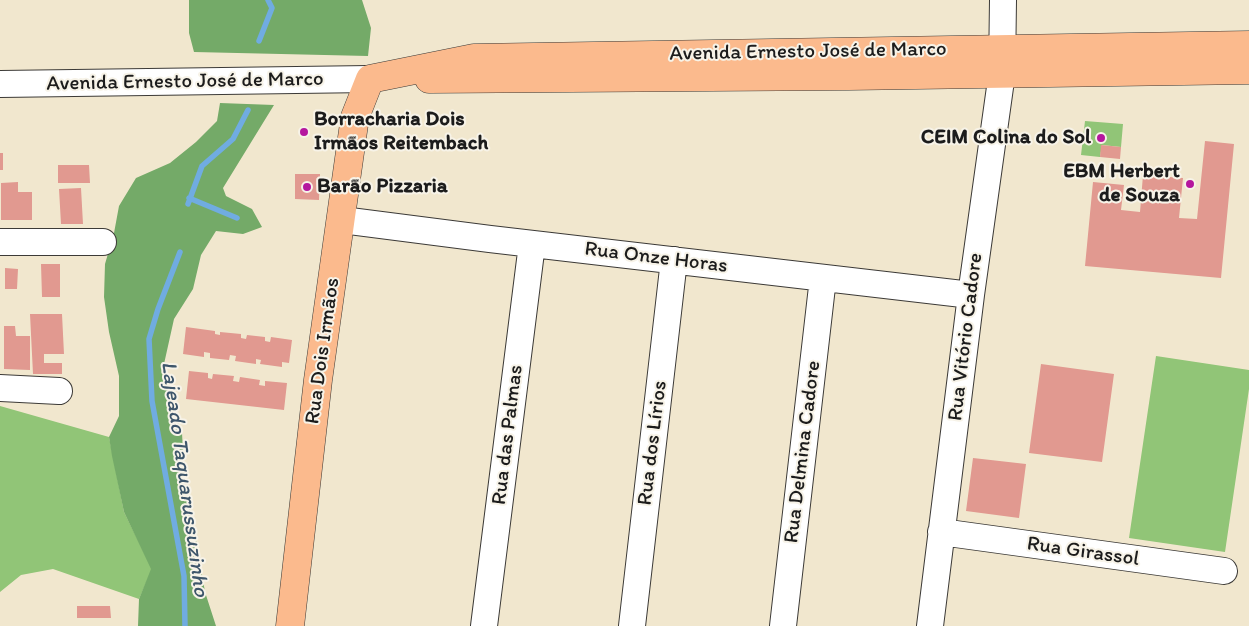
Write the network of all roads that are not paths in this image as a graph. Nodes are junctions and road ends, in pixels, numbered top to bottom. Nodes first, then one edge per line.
1 (1003, 0) edge
2 (1249, 45) edge
3 (1002, 61) junction
4 (1249, 70) edge
5 (370, 80) junction
6 (0, 84) edge
7 (342, 220) junction
8 (0, 242) edge
9 (103, 242) dead end
10 (532, 244) junction
11 (674, 260) junction
12 (823, 278) junction
13 (971, 295) junction
14 (0, 388) edge
15 (59, 391) dead end
16 (941, 532) junction
17 (1224, 571) dead end
18 (290, 626) edge
19 (484, 626) edge
20 (632, 626) edge
21 (783, 626) edge
22 (930, 626) edge

1 - 3 street, Rua Vitório Cadore
2 - 3 main road, Avenida Ernesto José de Marco
3 - 4 main road, Avenida Ernesto José de Marco
3 - 5 main road, Avenida Ernesto José de Marco
3 - 13 street, Rua Vitório Cadore
5 - 6 street, Avenida Ernesto José de Marco
5 - 7 main road, Rua Dois Irmãos
7 - 10 street, Rua Onze Horas
7 - 18 main road, Rua Dois Irmãos
8 - 9 street
10 - 11 street, Rua Onze Horas
10 - 19 street, Rua das Palmas
11 - 12 street, Rua Onze Horas
11 - 20 street, Rua dos Lírios
12 - 13 street, Rua Onze Horas
12 - 21 street, Rua Delmina Cadore
13 - 16 street, Rua Vitório Cadore
14 - 15 street
16 - 17 street, Rua Girassol
16 - 22 street, Rua Vitório Cadore

